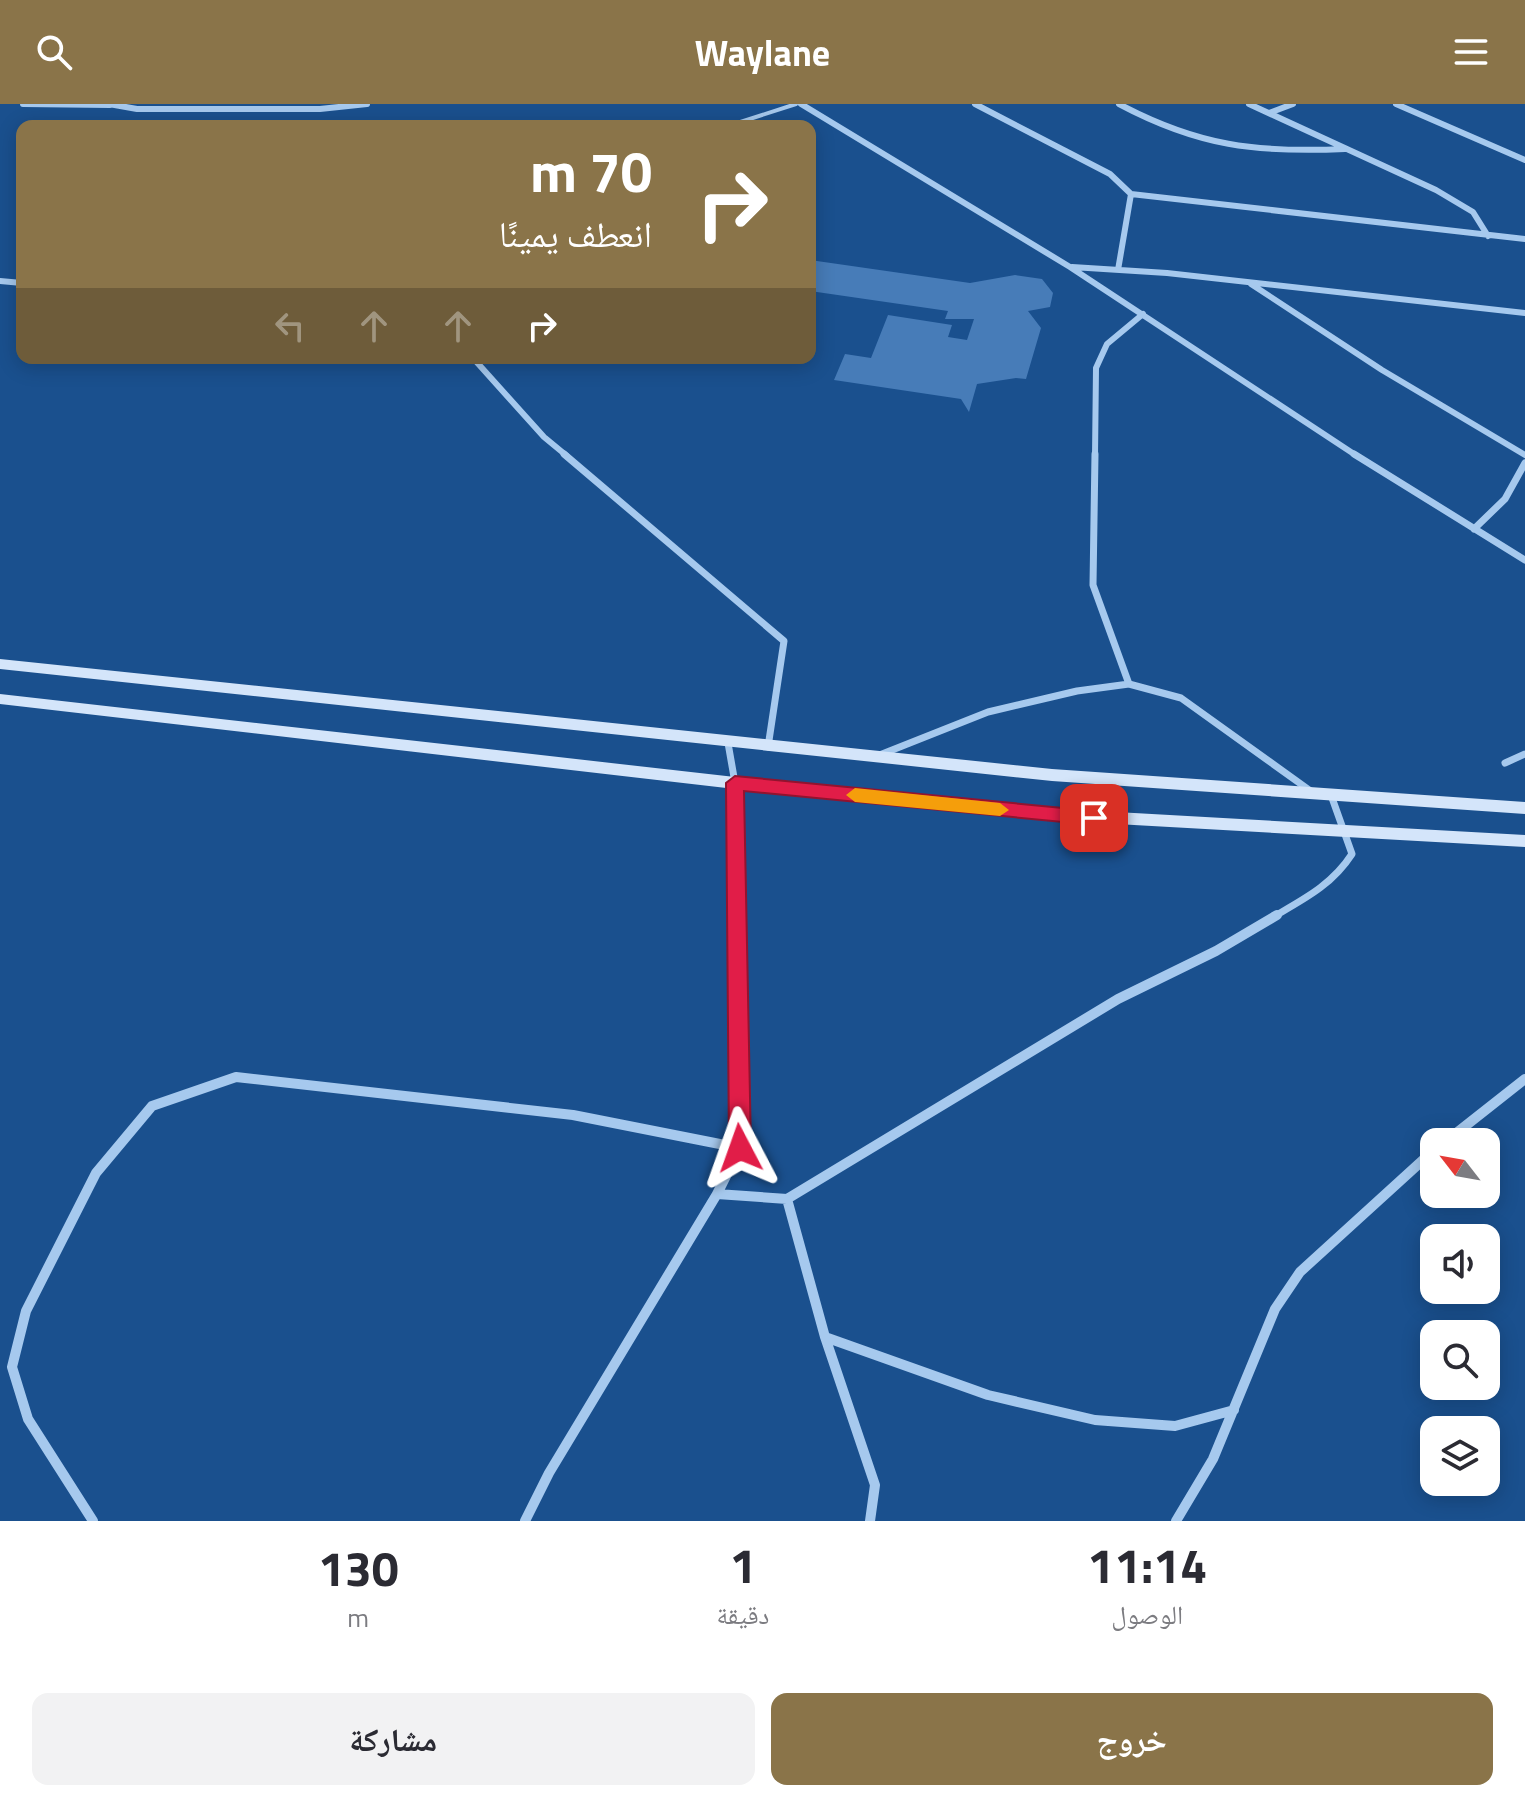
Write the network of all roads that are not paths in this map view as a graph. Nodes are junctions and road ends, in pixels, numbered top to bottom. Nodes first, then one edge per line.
1 (23, 104) edge
2 (153, 104) edge
3 (367, 104) edge
4 (798, 104) edge
5 (975, 104) edge
6 (1119, 104) edge
7 (1249, 104) edge
8 (1293, 104) edge
9 (1396, 104) edge
10 (109, 105) edge
11 (137, 109) junction
12 (1269, 113) junction
13 (747, 120) edge
14 (1346, 149) junction
15 (1525, 160) edge
16 (1131, 194) junction
17 (1488, 236) junction
18 (1525, 239) edge
19 (1070, 267) junction
20 (1118, 270) junction
21 (1246, 282) junction
22 (1525, 313) edge
23 (1143, 314) junction
24 (478, 364) edge
25 (1525, 455) edge
26 (1525, 463) edge
27 (1474, 529) junction
28 (1525, 560) edge
29 (0, 664) edge
30 (1129, 684) junction
31 (0, 699) edge
32 (728, 743) junction
33 (768, 747) junction
34 (1525, 754) edge
35 (873, 757) junction
36 (1505, 763) dead end
37 (735, 783) junction
38 (1323, 795) junction
39 (1525, 808) edge
40 (1340, 829) junction
41 (1525, 841) edge
42 (1525, 1079) edge
43 (1463, 1128) edge
44 (740, 1148) junction
45 (1420, 1161) edge
46 (717, 1194) junction
47 (787, 1199) junction
48 (825, 1337) junction
49 (1234, 1410) junction
50 (93, 1521) edge
51 (525, 1521) edge
52 (870, 1521) edge
53 (1176, 1521) edge

1 - 10 street
2 - 11 street
3 - 11 street
4 - 13 lane
4 - 19 street
5 - 16 street
6 - 14 street
7 - 12 street
8 - 12 street
9 - 15 street
10 - 11 street
12 - 14 street
14 - 17 street
16 - 17 street
16 - 20 street
17 - 18 street
19 - 20 street
19 - 23 street
20 - 21 street
21 - 22 street
21 - 25 street
23 - 27 street
23 - 30 street
24 - 33 street
26 - 27 street
27 - 28 street
29 - 32 main road
30 - 35 street
30 - 38 street
31 - 37 main road
32 - 33 main road
32 - 37 street
33 - 35 main road
34 - 36 street
35 - 38 main road
37 - 40 main road
37 - 44 street
38 - 39 main road
38 - 40 street
40 - 41 main road
40 - 47 street
42 - 43 street
44 - 46 street
44 - 50 street
45 - 49 street
46 - 47 street
46 - 51 street
47 - 48 street
48 - 49 street
48 - 52 street
49 - 53 street

